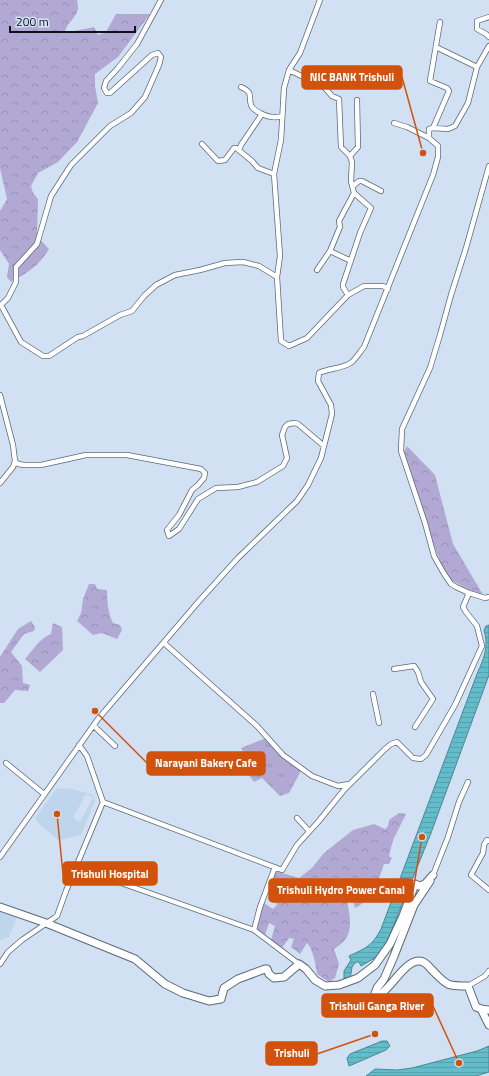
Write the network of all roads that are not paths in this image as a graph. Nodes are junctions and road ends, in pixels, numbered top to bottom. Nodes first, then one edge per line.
1 (161, 0) edge
2 (320, 0) edge
3 (489, 17) edge
4 (440, 22) dead end
5 (489, 38) edge
6 (489, 46) edge
7 (436, 48) junction
8 (477, 67) junction
9 (289, 70) junction
10 (241, 87) dead end
11 (357, 100) dead end
12 (262, 114) junction
13 (282, 116) junction
14 (394, 123) dead end
15 (433, 128) junction
16 (429, 138) junction
17 (202, 144) dead end
18 (239, 150) junction
19 (350, 156) junction
20 (489, 166) edge
21 (274, 174) junction
22 (352, 186) junction
23 (382, 191) dead end
24 (354, 193) junction
25 (330, 252) junction
26 (351, 261) junction
27 (317, 270) dead end
28 (277, 278) junction
29 (388, 289) junction
30 (348, 295) junction
31 (0, 306) edge
32 (0, 395) edge
33 (324, 446) junction
34 (15, 461) junction
35 (0, 483) edge
36 (469, 593) junction
37 (489, 597) edge
38 (164, 643) junction
39 (394, 669) dead end
40 (373, 694) dead end
41 (379, 723) dead end
42 (94, 726) junction
43 (415, 727) dead end
44 (79, 745) junction
45 (115, 746) dead end
46 (6, 763) dead end
47 (468, 782) dead end
48 (351, 783) junction
49 (44, 794) junction
50 (103, 802) junction
51 (297, 818) dead end
52 (309, 831) junction
53 (488, 839) edge
54 (0, 857) edge
55 (76, 866) junction
56 (275, 867) junction
57 (433, 875) junction
58 (489, 890) edge
59 (0, 907) edge
60 (46, 923) junction
61 (254, 930) junction
62 (0, 964) edge
63 (299, 964) junction
64 (489, 971) edge
65 (468, 986) junction
66 (481, 1009) junction
67 (489, 1010) edge
68 (489, 1025) edge

1 - 31 street
2 - 9 street
3 - 5 street
4 - 7 street
6 - 8 street
7 - 8 street
7 - 15 street
8 - 15 street
9 - 13 street
9 - 19 street
10 - 12 street
11 - 19 street
12 - 13 street
12 - 18 street
13 - 21 street
14 - 16 street
15 - 16 street
16 - 29 street
17 - 18 street
18 - 21 street
19 - 22 street
20 - 36 street
21 - 28 street
22 - 23 street
22 - 24 street
24 - 25 street
24 - 26 street
25 - 26 street
25 - 27 street
26 - 30 street
28 - 30 street
28 - 31 street
29 - 30 street
29 - 33 street
32 - 34 street
33 - 34 street
33 - 38 street
34 - 35 street
36 - 37 street
36 - 48 street
38 - 42 street
38 - 48 street
39 - 43 street
40 - 41 street
42 - 44 street
42 - 45 street
44 - 49 street
44 - 50 street
46 - 49 street
47 - 57 street
48 - 52 street
49 - 54 street
50 - 55 street
50 - 56 street
51 - 52 street
52 - 56 street
53 - 58 street
55 - 60 street
55 - 61 street
56 - 61 street
57 - 63 street
57 - 65 street
59 - 60 street
60 - 62 street
60 - 63 street
61 - 63 street
64 - 65 street
65 - 66 street
66 - 67 street
66 - 68 street

